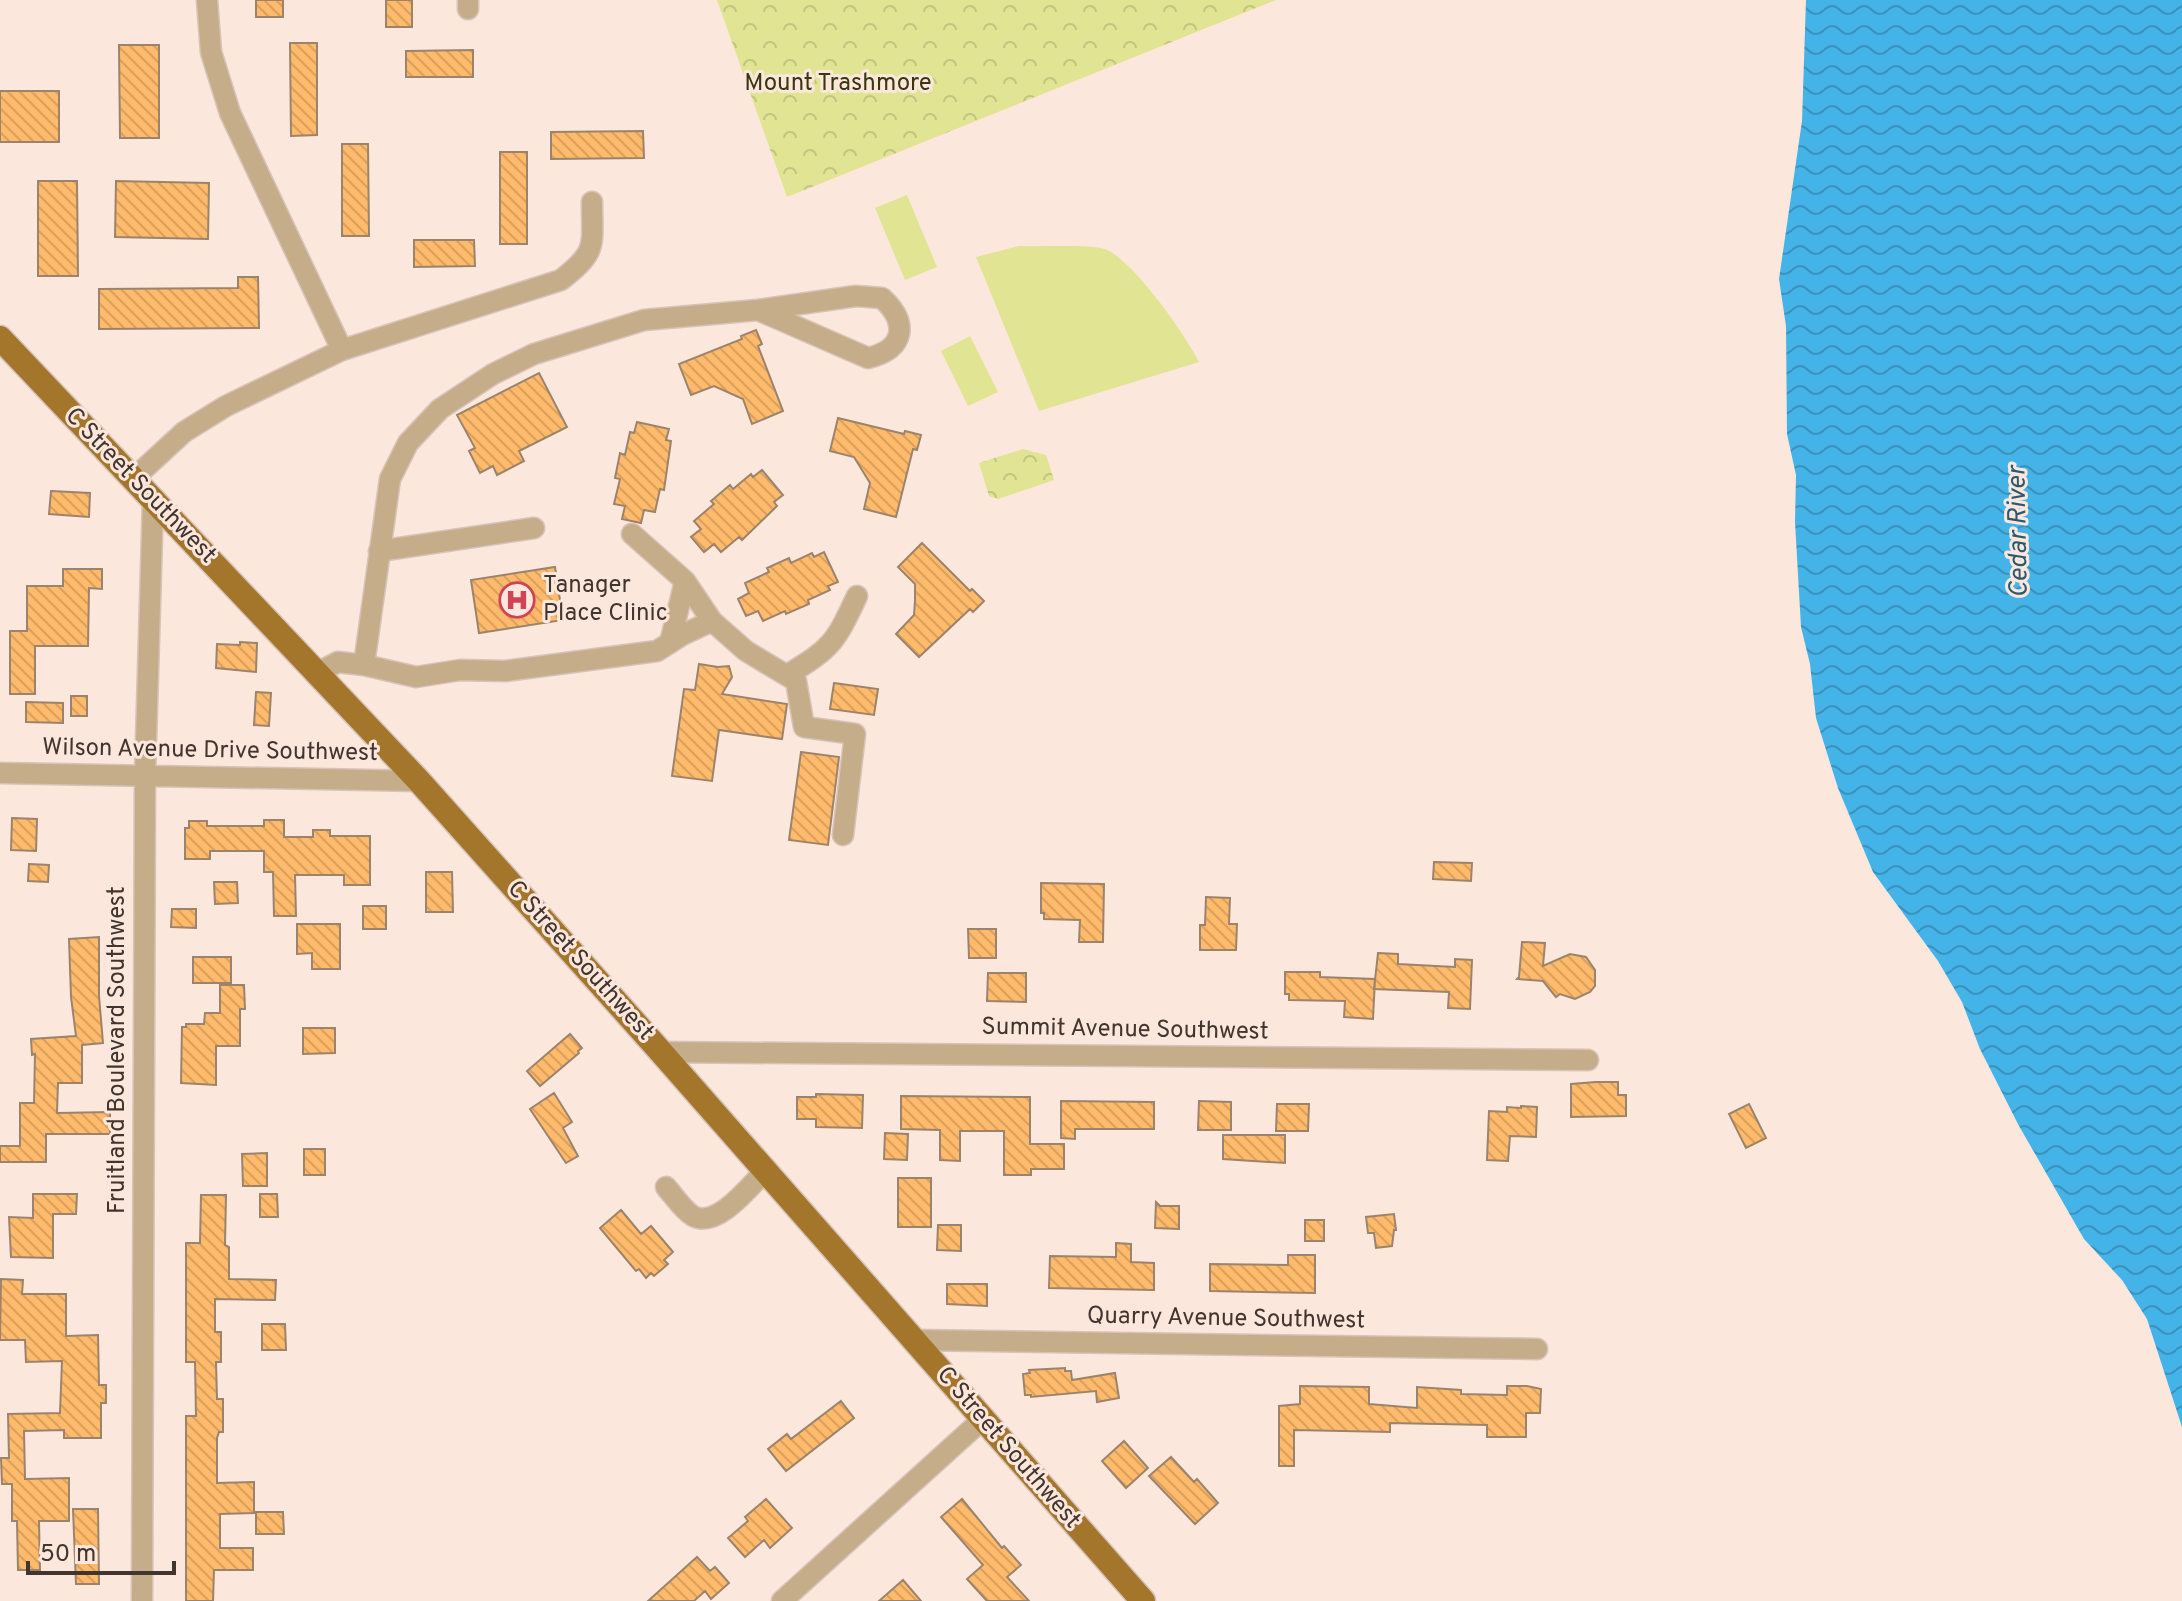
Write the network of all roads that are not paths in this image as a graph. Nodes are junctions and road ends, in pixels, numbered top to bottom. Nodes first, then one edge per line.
1 (207, 0) edge
2 (592, 202) dead end
3 (758, 310) junction
4 (0, 338) edge
5 (342, 350) junction
6 (133, 479) junction
7 (153, 500) junction
8 (534, 528) dead end
9 (632, 534) dead end
10 (379, 551) junction
11 (685, 581) junction
12 (857, 596) dead end
13 (712, 621) junction
14 (670, 643) junction
15 (364, 665) junction
16 (319, 672) junction
17 (787, 675) junction
18 (0, 773) edge
19 (145, 776) junction
20 (419, 781) junction
21 (843, 835) dead end
22 (661, 1052) junction
23 (1588, 1060) dead end
24 (765, 1171) junction
25 (666, 1187) dead end
26 (914, 1340) junction
27 (1537, 1349) dead end
28 (983, 1419) junction
29 (142, 1601) edge
30 (782, 1601) edge
31 (1143, 1601) edge

1 - 5 street
2 - 5 street
3 - 3 street
3 - 10 street
4 - 6 main road, C Street Southwest
5 - 6 street
6 - 7 main road, C Street Southwest
7 - 16 main road, C Street Southwest
7 - 19 street, Fruitland Boulevard Southwest
8 - 10 street
9 - 11 street
10 - 15 street
11 - 13 street
11 - 14 street
12 - 17 street
13 - 14 street
13 - 17 street
14 - 15 street
15 - 16 street
16 - 20 main road, C Street Southwest
17 - 21 street
18 - 19 street, Wilson Avenue Drive Southwest
19 - 20 street, Wilson Avenue Drive Southwest
19 - 29 street, Fruitland Boulevard Southwest
20 - 22 main road, C Street Southwest
22 - 23 street, Summit Avenue Southwest
22 - 24 main road, C Street Southwest
24 - 25 street
24 - 26 main road, C Street Southwest
26 - 27 street, Quarry Avenue Southwest
26 - 28 main road, C Street Southwest
28 - 30 street
28 - 31 main road, C Street Southwest

